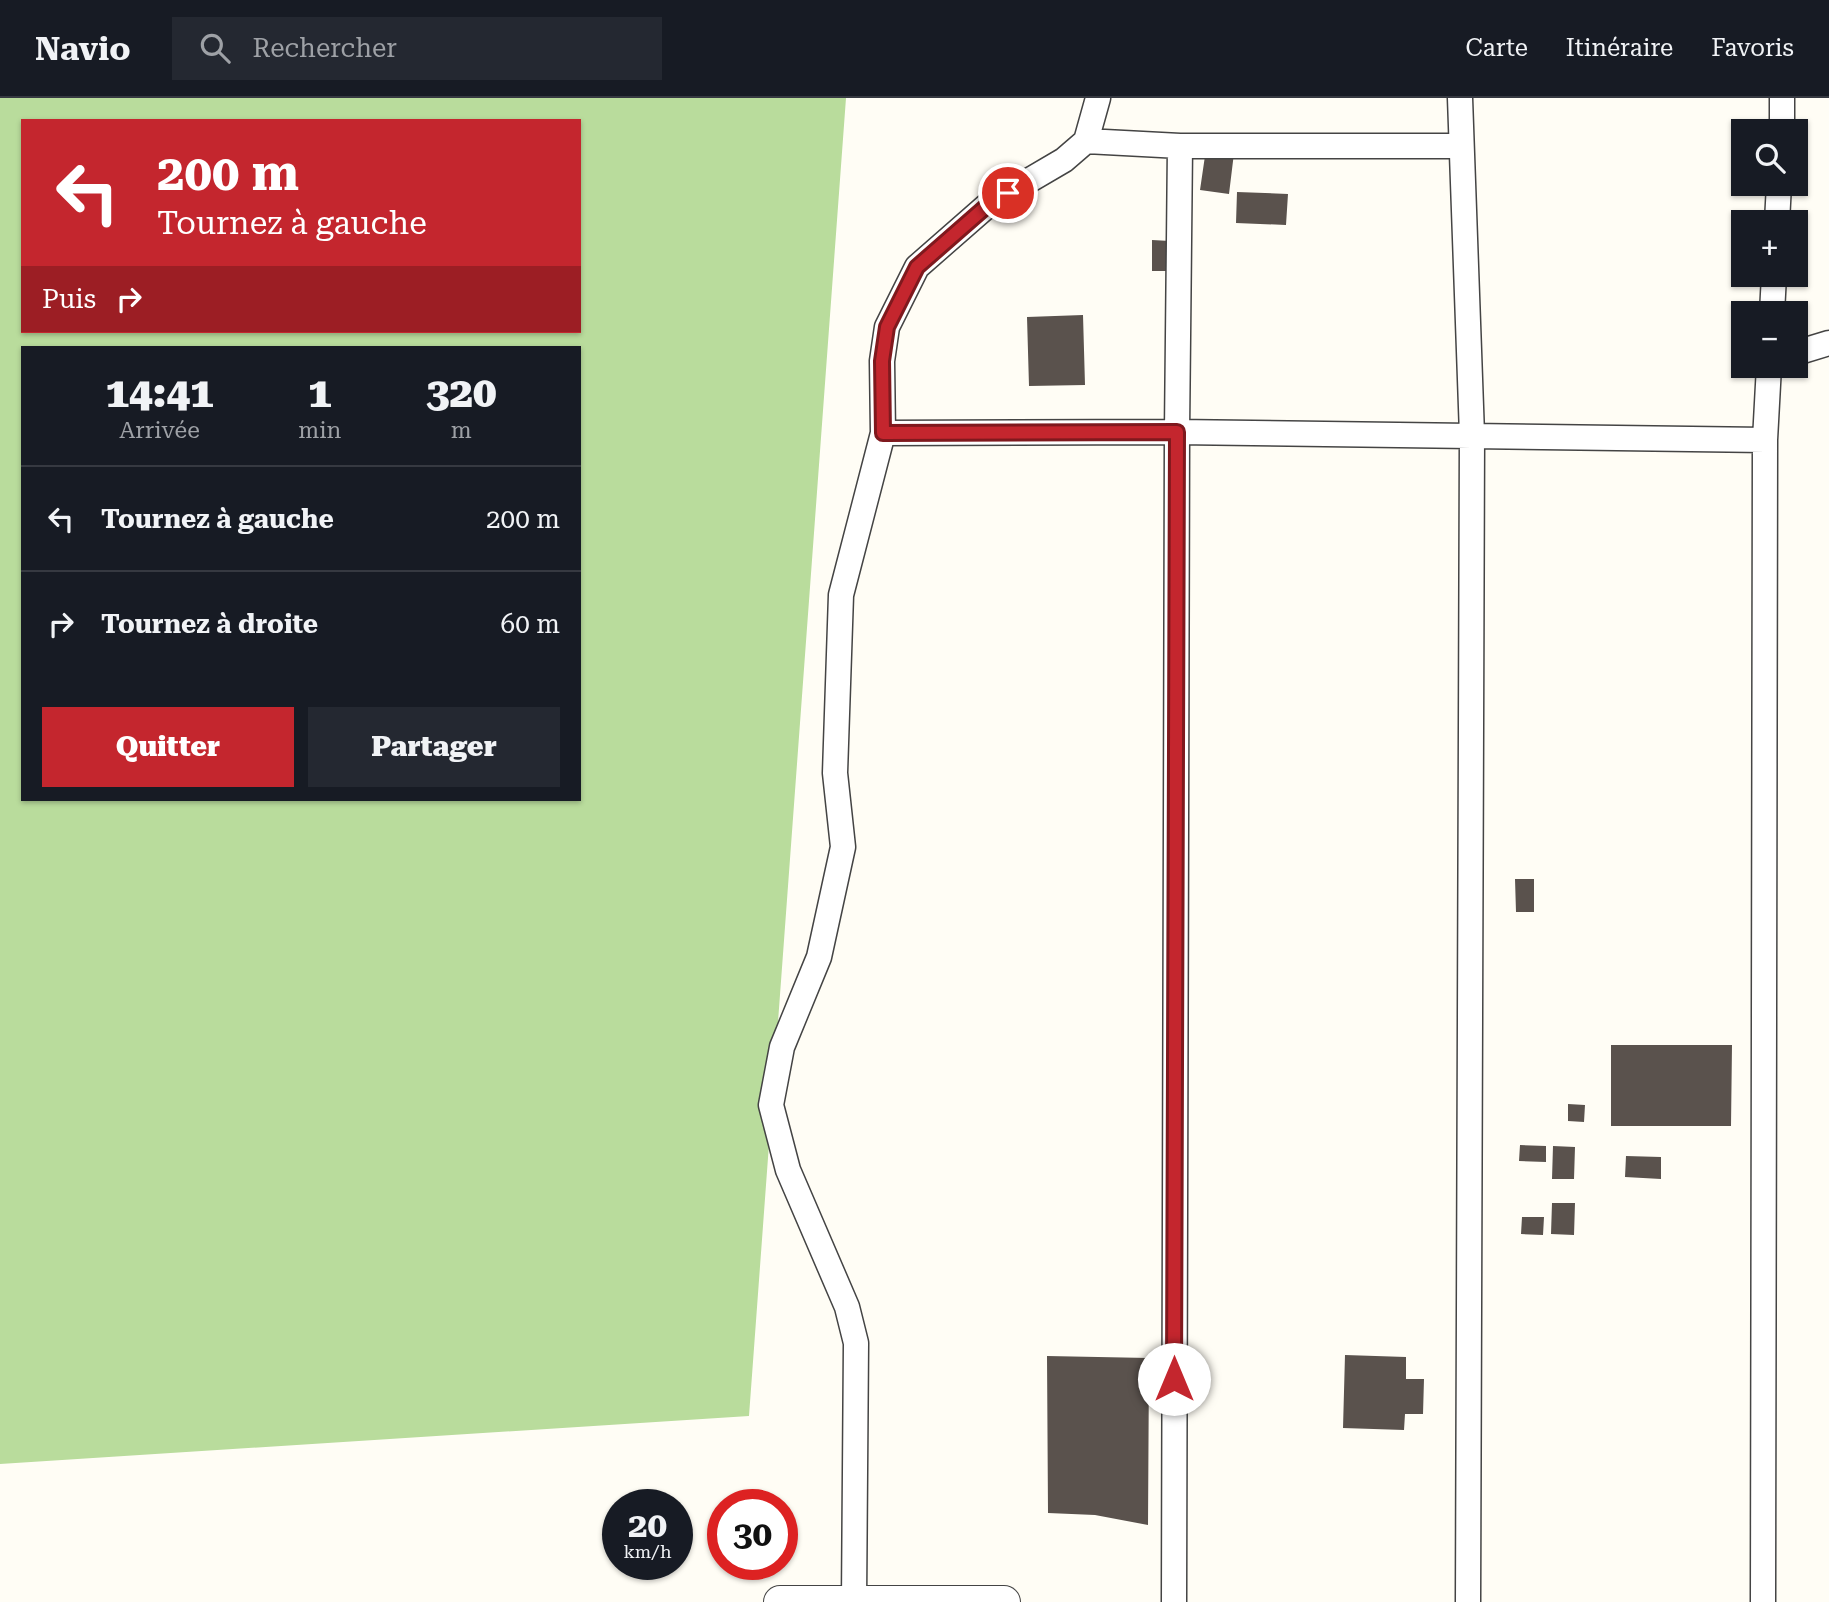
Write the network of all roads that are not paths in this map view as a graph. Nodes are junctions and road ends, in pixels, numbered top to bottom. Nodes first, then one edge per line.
1 (1098, 98) edge
2 (1460, 98) edge
3 (1782, 98) edge
4 (1782, 119) edge
5 (1086, 141) junction
6 (1180, 146) junction
7 (1461, 146) junction
8 (1829, 343) edge
9 (1808, 349) edge
10 (1768, 378) edge
11 (1177, 432) junction
12 (883, 433) junction
13 (1472, 435) junction
14 (1765, 440) junction
15 (780, 1602) edge
16 (854, 1602) edge
17 (1004, 1602) edge
18 (1174, 1602) edge
19 (1468, 1602) edge
20 (1763, 1602) edge

1 - 5 street
2 - 7 street
3 - 4 street
5 - 6 street
5 - 12 street
6 - 7 street
6 - 11 street
7 - 13 street
8 - 9 street
10 - 14 street
11 - 12 street
11 - 13 street
11 - 18 street
12 - 16 street
13 - 14 street
13 - 19 street
14 - 20 street
15 - 16 street
16 - 17 street

